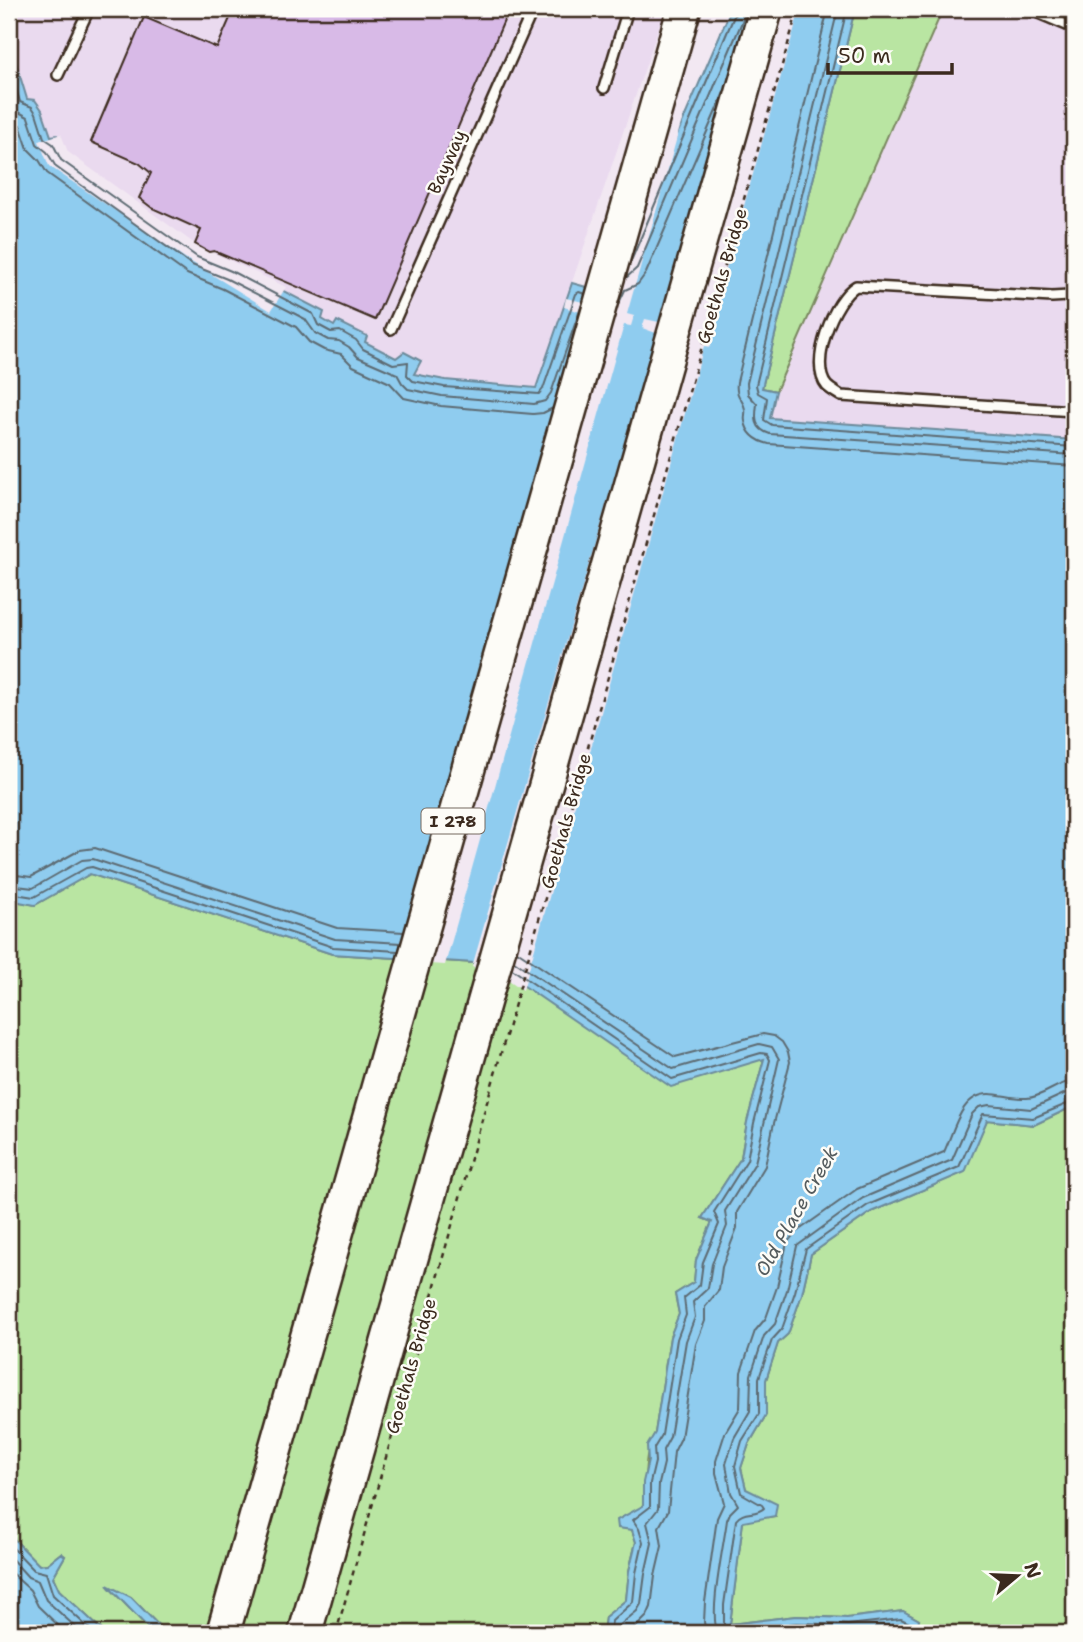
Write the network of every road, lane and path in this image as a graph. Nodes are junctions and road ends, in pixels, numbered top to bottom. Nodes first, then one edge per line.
1 (89, 9) edge
2 (533, 9) edge
3 (628, 9) edge
4 (684, 9) edge
5 (766, 9) edge
6 (798, 9) edge
7 (1029, 9) edge
8 (1074, 28) edge
9 (58, 75) dead end
10 (604, 88) dead end
11 (1074, 292) edge
12 (391, 329) dead end
13 (1074, 411) edge
14 (223, 1633) edge
15 (305, 1633) edge
16 (336, 1633) edge

1 - 9 lane
2 - 12 lane, Bayway
3 - 10 lane
4 - 14 highway, I 278
5 - 15 highway, Goethals Bridge
6 - 16 path, Goethals Bridge
7 - 8 lane
11 - 13 lane

